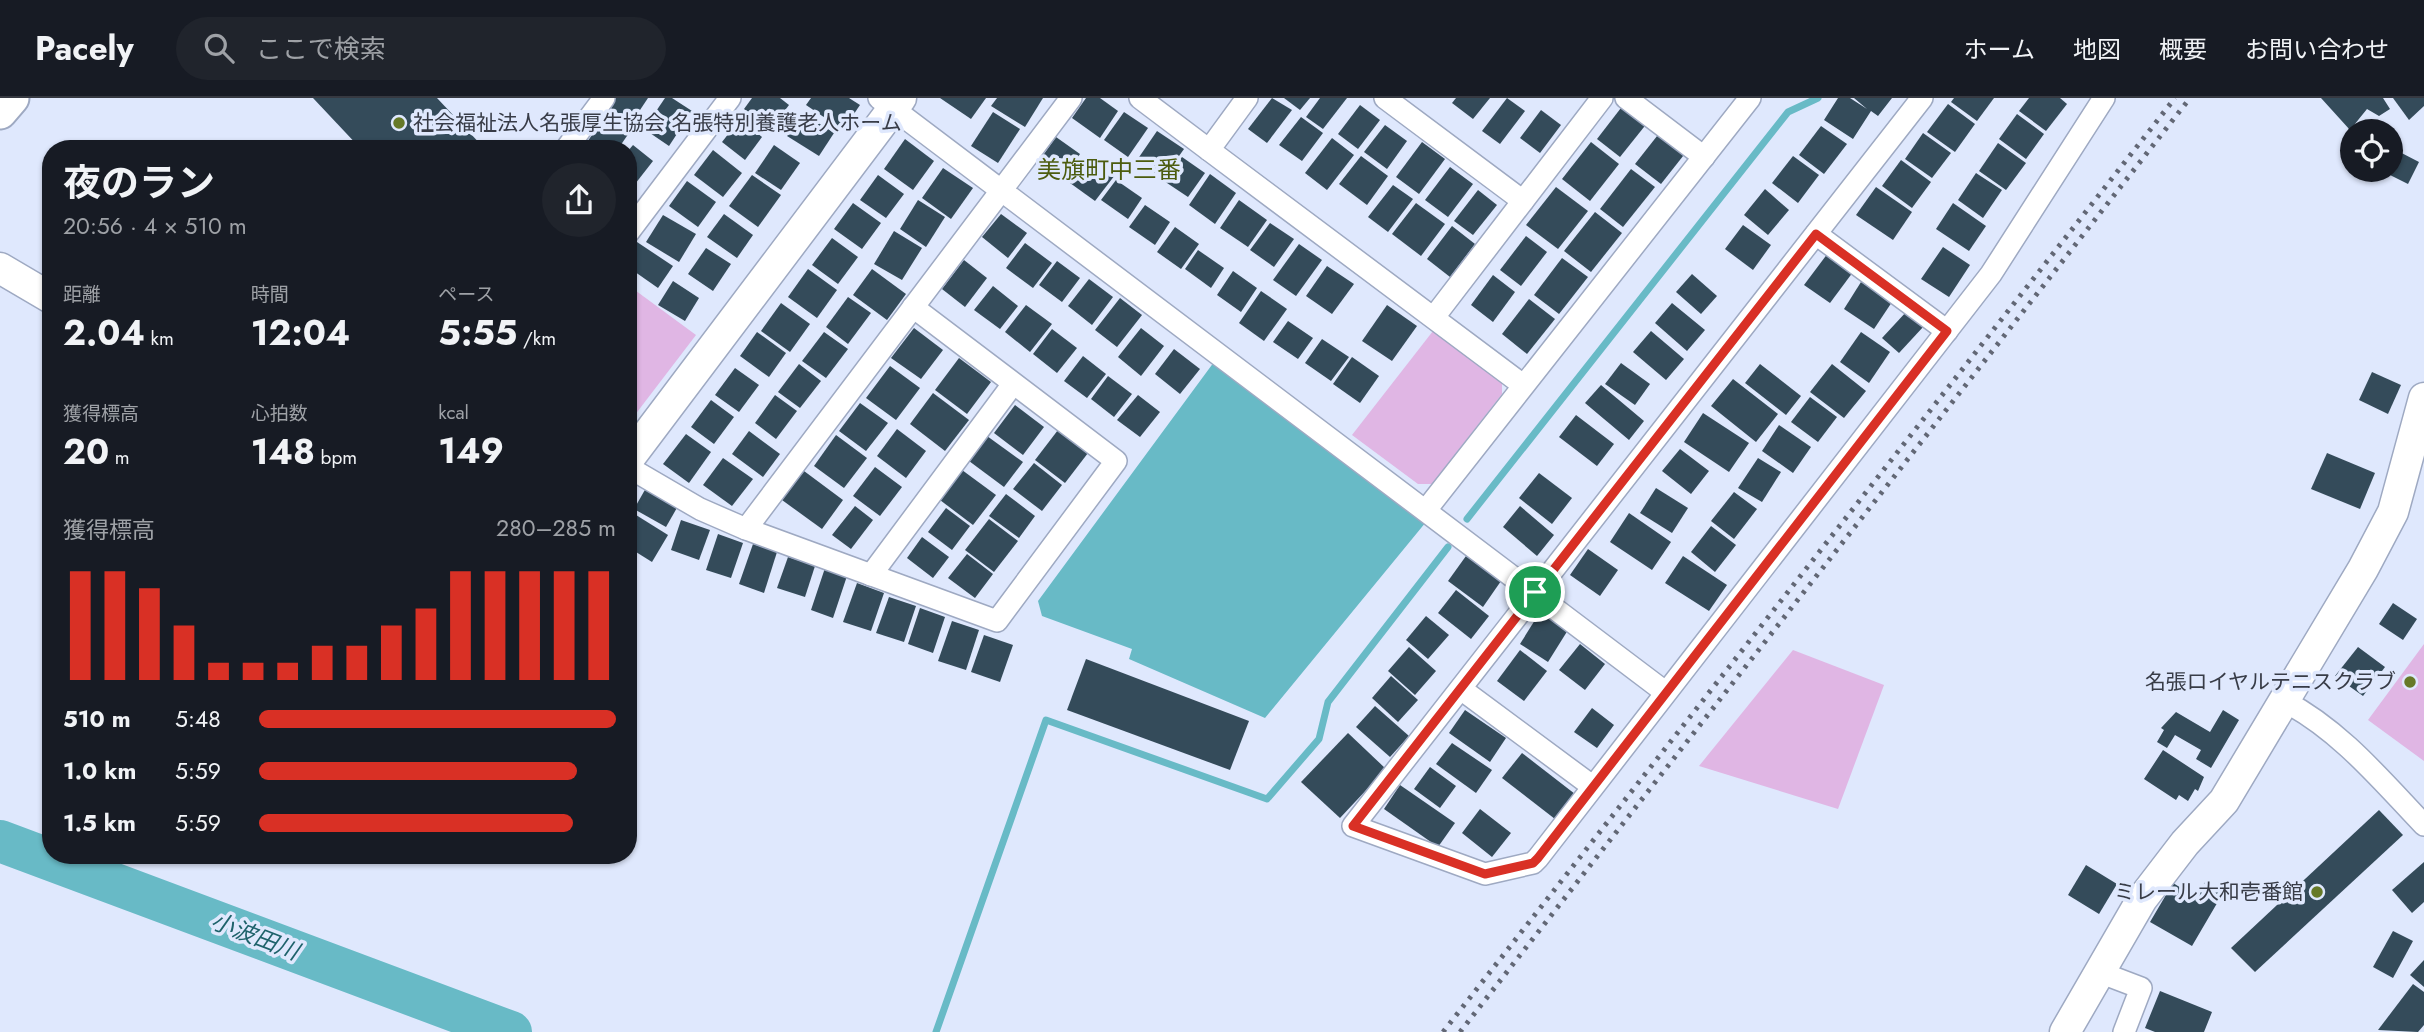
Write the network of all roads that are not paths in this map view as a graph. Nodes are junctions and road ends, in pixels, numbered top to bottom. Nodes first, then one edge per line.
1 (12, 98) edge
2 (604, 98) edge
3 (730, 98) edge
4 (1072, 98) edge
5 (1140, 98) edge
6 (1247, 98) edge
7 (1385, 98) edge
8 (1602, 98) edge
9 (1626, 98) edge
10 (1750, 98) edge
11 (1922, 98) edge
12 (2105, 98) edge
13 (891, 102) edge
14 (0, 113) edge
15 (573, 140) edge
16 (1209, 150) junction
17 (1704, 157) junction
18 (1002, 191) junction
19 (1523, 201) junction
20 (637, 221) edge
21 (1816, 234) junction
22 (0, 268) edge
23 (42, 293) edge
24 (913, 307) junction
25 (1434, 317) junction
26 (1947, 331) junction
27 (1013, 384) junction
28 (1524, 385) junction
29 (2424, 398) edge
30 (637, 448) edge
31 (637, 472) edge
32 (1426, 510) junction
33 (746, 529) junction
34 (871, 575) junction
35 (1535, 592) junction
36 (1461, 690) junction
37 (1665, 692) junction
38 (2284, 701) junction
39 (1592, 786) junction
40 (2424, 825) edge
41 (2099, 972) junction
42 (2065, 1032) edge
43 (2124, 1032) edge

1 - 14 main road
2 - 15 street
3 - 20 street
4 - 18 street
5 - 16 street
6 - 16 street
7 - 19 street
8 - 19 street
9 - 17 street
10 - 17 street
11 - 21 street
12 - 26 street
13 - 18 street
13 - 30 street
16 - 25 street
17 - 28 street
18 - 24 street
18 - 32 street
19 - 25 street
21 - 26 street
21 - 35 street
22 - 23 street
24 - 27 street
24 - 33 street
25 - 28 street
26 - 37 street
27 - 34 street
27 - 34 street
28 - 32 street
29 - 38 street
31 - 33 street
32 - 35 street
33 - 34 street
35 - 36 street
35 - 37 street
36 - 39 street
36 - 39 street
37 - 39 street
38 - 40 street
38 - 41 street
41 - 42 street
41 - 43 street

